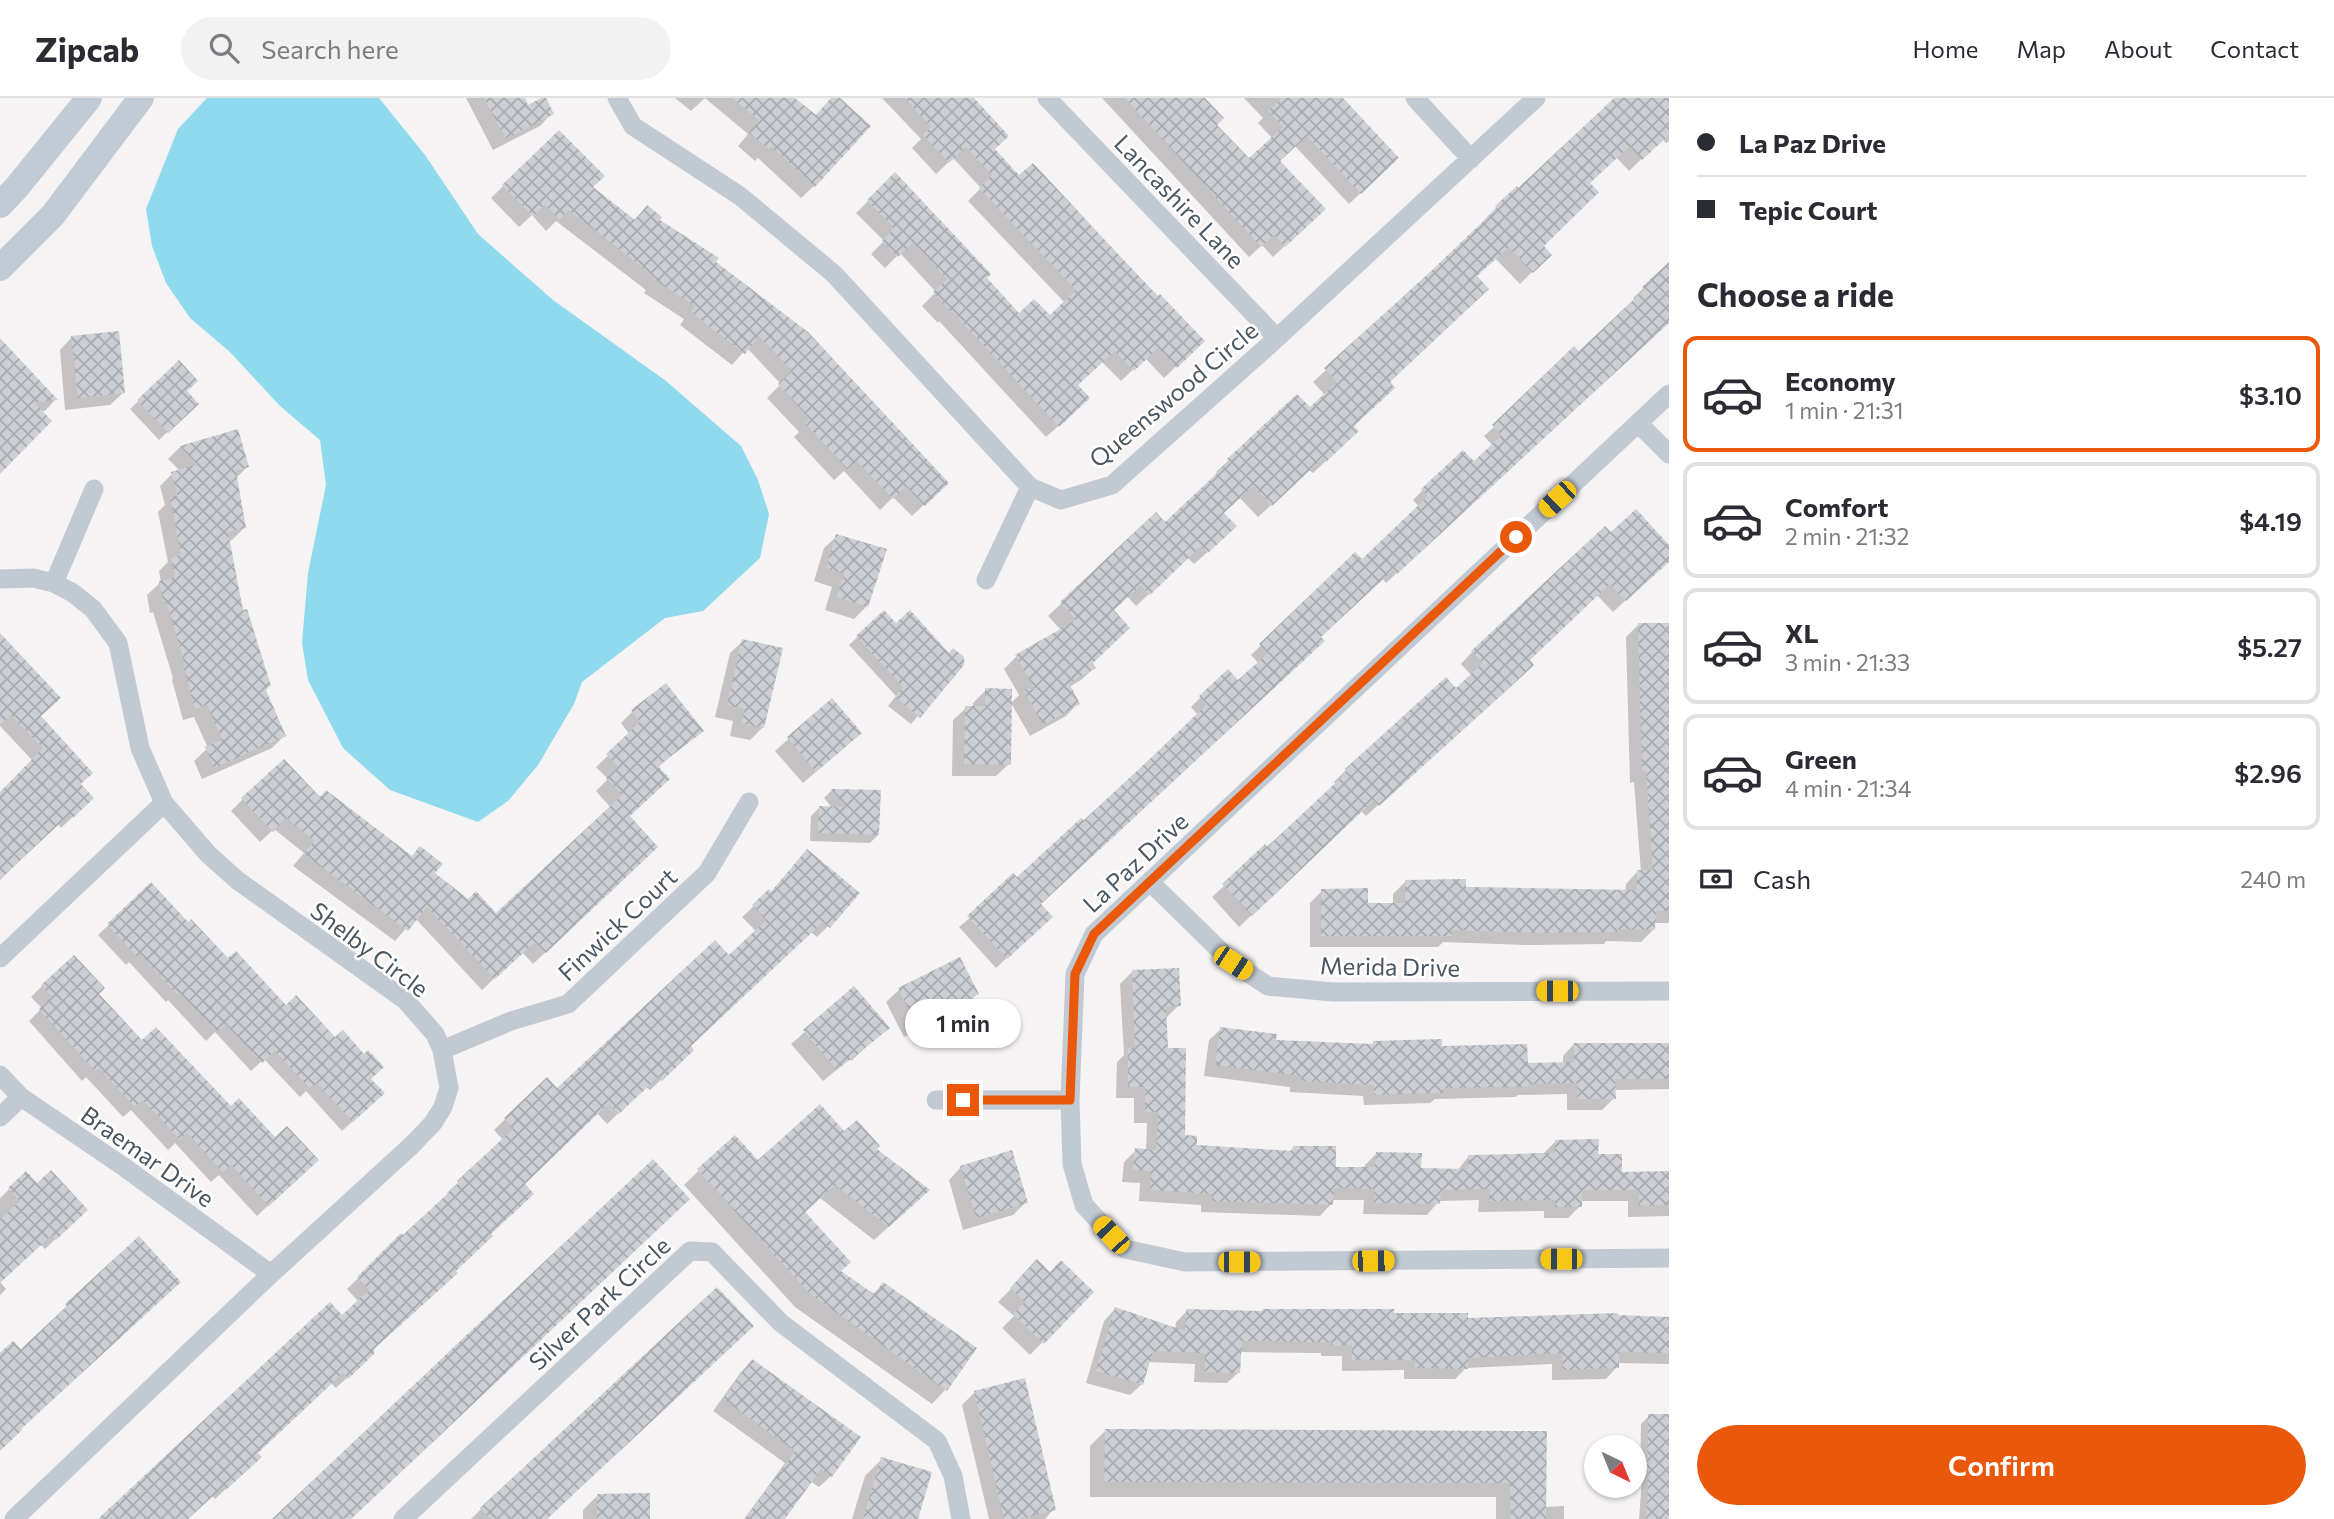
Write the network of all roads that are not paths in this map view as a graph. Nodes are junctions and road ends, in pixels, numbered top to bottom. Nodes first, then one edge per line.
1 (89, 98) edge
2 (141, 98) edge
3 (617, 98) edge
4 (1047, 98) edge
5 (1415, 98) edge
6 (1536, 98) edge
7 (1471, 159) junction
8 (0, 205) edge
9 (0, 268) edge
10 (1277, 338) junction
11 (1669, 394) edge
12 (1638, 423) junction
13 (1669, 454) edge
14 (1030, 487) junction
15 (94, 489) dead end
16 (0, 579) edge
17 (986, 580) dead end
18 (54, 583) junction
19 (749, 802) dead end
20 (164, 803) junction
21 (1150, 881) junction
22 (0, 958) edge
23 (1669, 991) edge
24 (442, 1050) junction
25 (0, 1075) edge
26 (20, 1097) junction
27 (936, 1100) dead end
28 (1070, 1100) junction
29 (0, 1117) edge
30 (1669, 1258) edge
31 (271, 1274) junction
32 (14, 1519) edge
33 (403, 1519) edge
34 (961, 1519) edge

1 - 8 street
2 - 9 street
3 - 14 street, Queenswood Circle
4 - 10 street, Lancashire Lane
5 - 7 street
6 - 7 street, Queenswood Circle
7 - 10 street, Queenswood Circle
10 - 14 street, Queenswood Circle
11 - 12 street, La Paz Drive
12 - 13 street
12 - 21 street, La Paz Drive
14 - 17 street
15 - 18 street
16 - 18 street, Shelby Circle
18 - 20 street, Shelby Circle
19 - 24 street, Finwick Court
20 - 22 street
20 - 24 street, Shelby Circle
21 - 23 street, Merida Drive
21 - 28 street, La Paz Drive
24 - 31 street, Shelby Circle
25 - 26 street, Braemar Drive
26 - 29 street
26 - 31 street, Braemar Drive
27 - 28 street
28 - 30 street, La Paz Drive
31 - 32 street, Shelby Circle
33 - 34 street, Silver Park Circle

